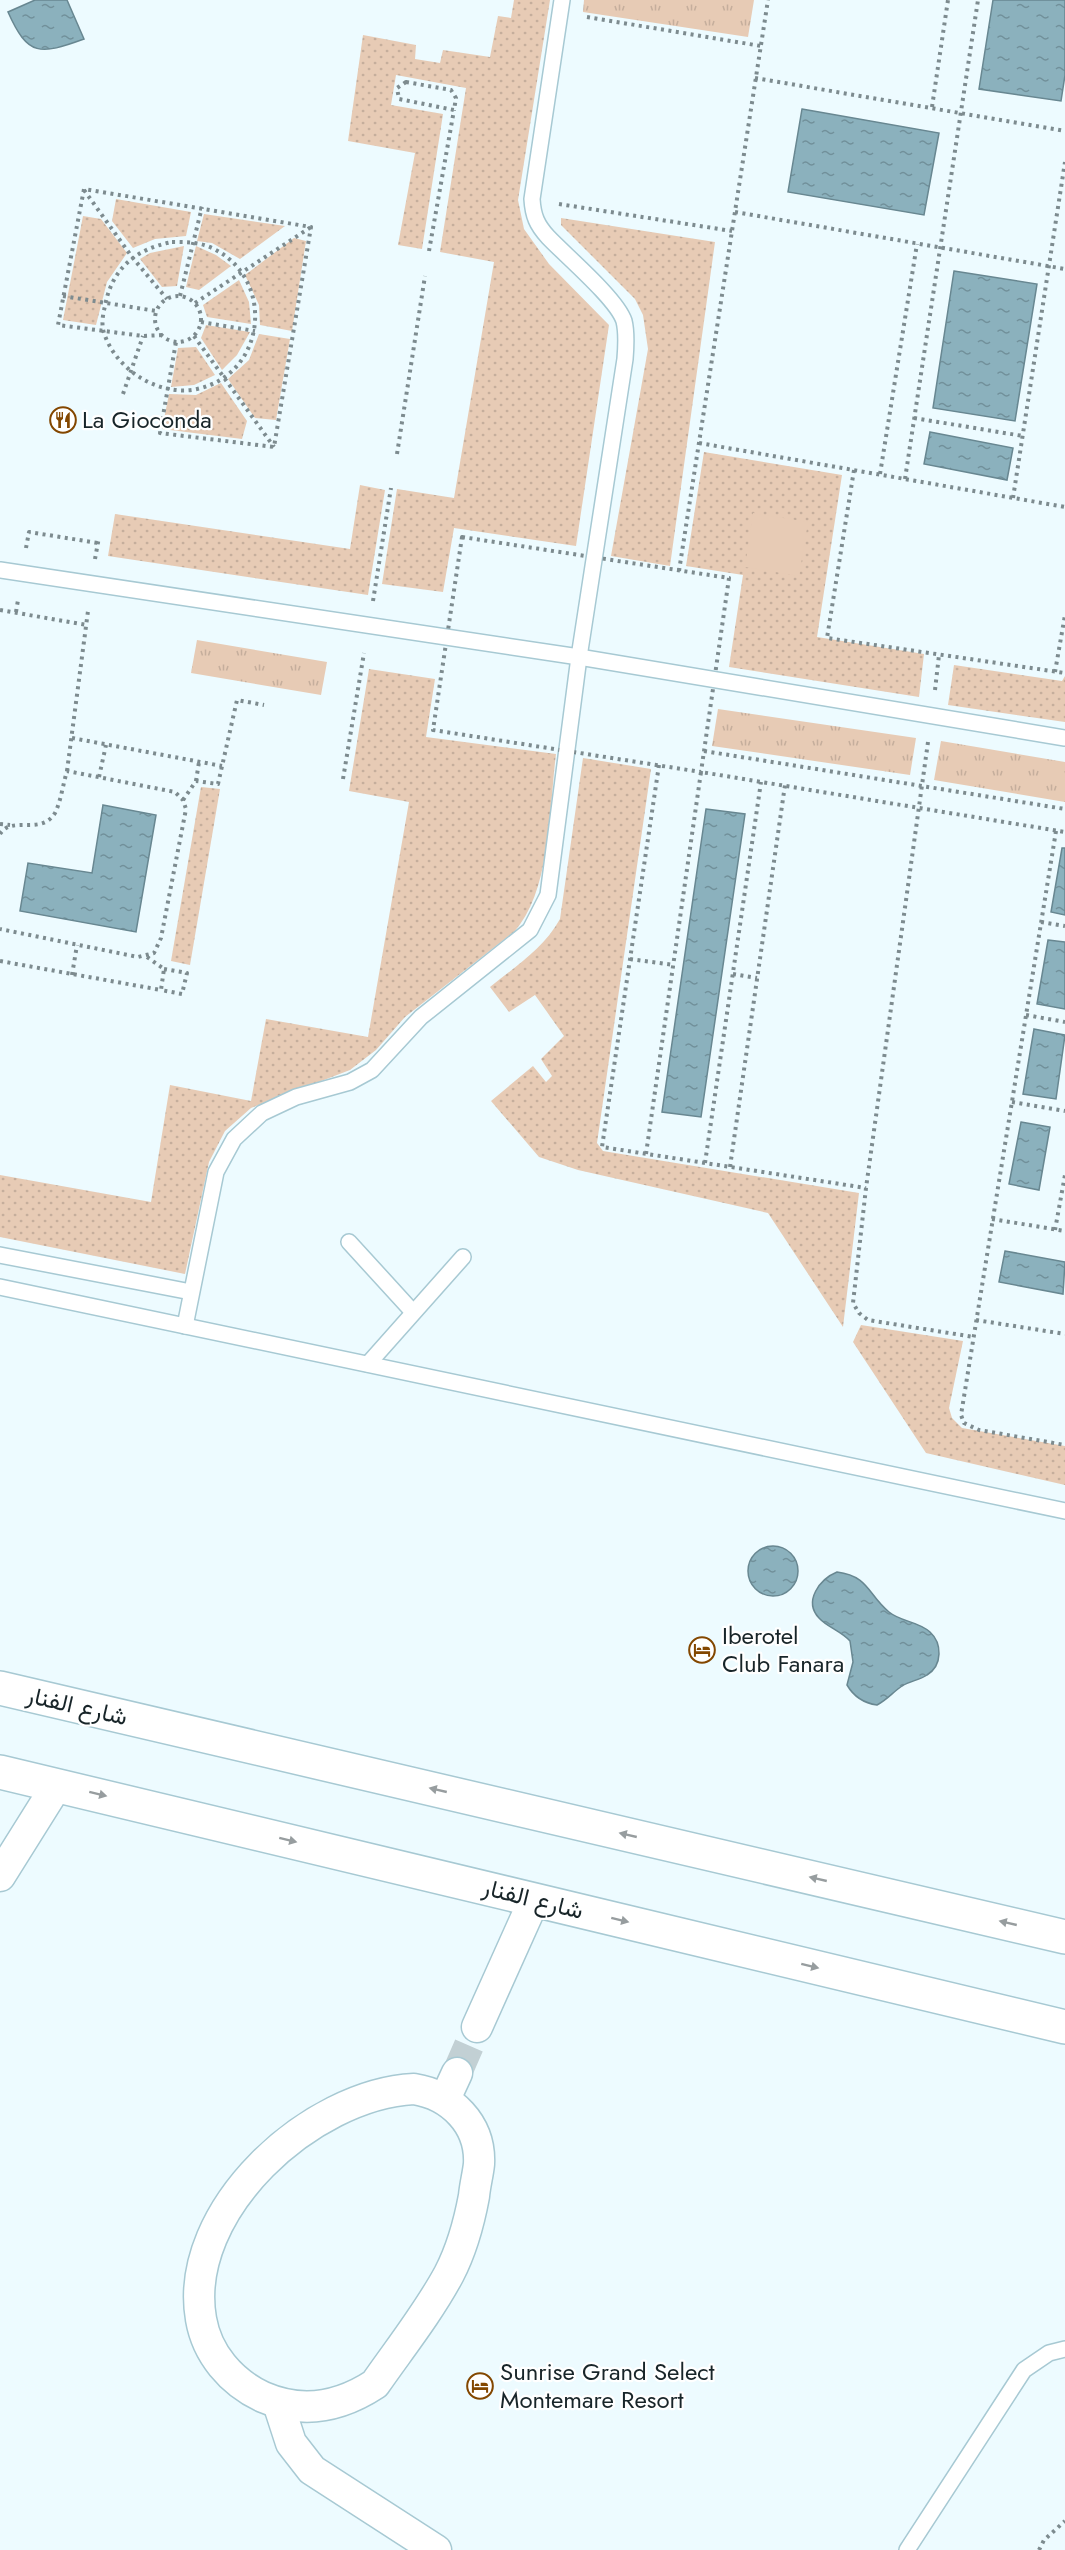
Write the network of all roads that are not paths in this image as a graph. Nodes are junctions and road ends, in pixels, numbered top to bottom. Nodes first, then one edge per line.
1 (561, 6) edge
2 (0, 570) edge
3 (579, 657) junction
4 (1065, 738) edge
5 (349, 1242) dead end
6 (0, 1255) edge
7 (463, 1257) dead end
8 (0, 1287) edge
9 (191, 1292) junction
10 (412, 1311) junction
11 (185, 1326) junction
12 (368, 1364) junction
13 (1065, 1511) edge
14 (0, 1688) edge
15 (0, 1772) edge
16 (57, 1785) junction
17 (0, 1876) edge
18 (534, 1900) junction
19 (1065, 1937) edge
20 (477, 2027) tunnel mouth
21 (1065, 2027) edge
22 (1065, 2349) edge
23 (278, 2403) junction
24 (436, 2550) edge
25 (907, 2550) edge

1 - 3 lane
2 - 3 lane
3 - 4 lane
3 - 9 lane
5 - 10 lane
6 - 9 lane
7 - 10 lane
8 - 11 lane
9 - 11 lane
10 - 12 lane
11 - 12 lane
12 - 13 lane
19 -> 14 main road, شارع الفنار
15 - 16 main road, شارع الفنار
16 - 17 street
16 -> 18 main road, شارع الفنار
18 - 20 street
18 -> 21 main road, شارع الفنار
22 - 25 lane
23 - 23 street
23 - 24 street

